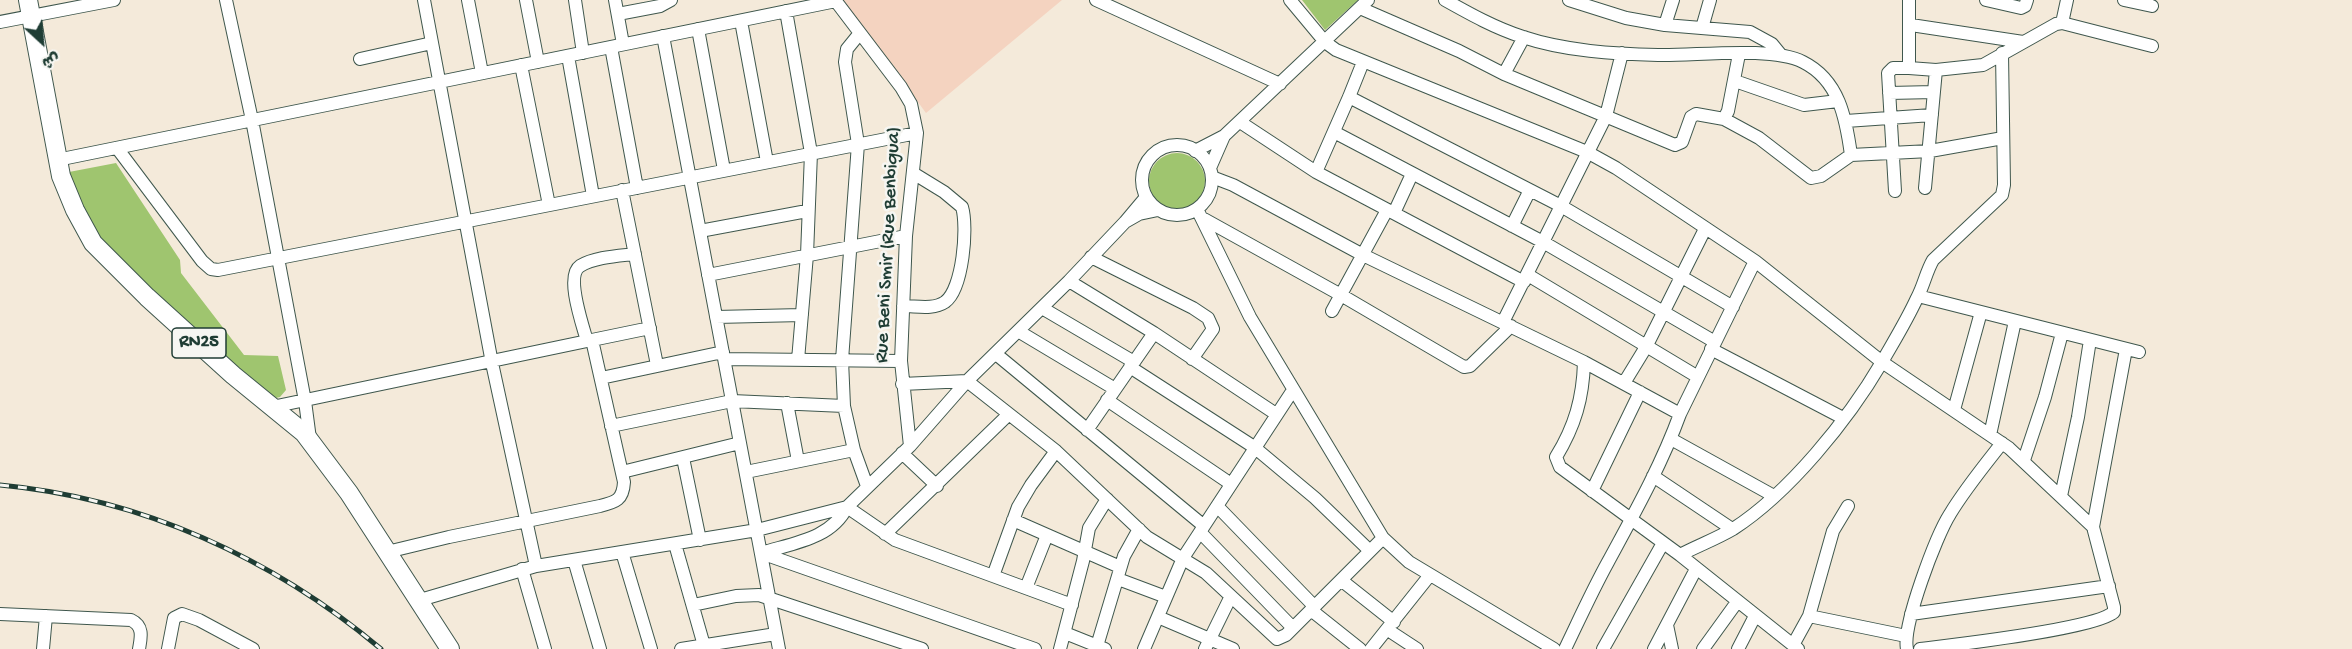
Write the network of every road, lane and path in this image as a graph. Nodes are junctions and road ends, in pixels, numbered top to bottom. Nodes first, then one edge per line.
1 (114, 0) edge
2 (226, 0) edge
3 (424, 0) edge
4 (468, 0) edge
5 (526, 0) edge
6 (574, 0) edge
7 (615, 0) edge
8 (671, 0) edge
9 (1096, 0) edge
10 (1290, 0) edge
11 (1445, 0) edge
12 (1569, 0) edge
13 (1673, 0) edge
14 (1710, 0) edge
15 (1909, 0) edge
16 (1986, 0) edge
17 (2027, 0) edge
18 (2067, 0) edge
19 (2124, 0) edge
20 (835, 1) edge
21 (1364, 4) edge
22 (2152, 6) dead end
23 (30, 8) edge
24 (786, 11) junction
25 (618, 14) junction
26 (741, 21) junction
27 (0, 22) edge
28 (2062, 23) junction
29 (1665, 25) junction
30 (1911, 25) junction
31 (1702, 28) junction
32 (698, 29) junction
33 (860, 33) junction
34 (663, 36) junction
35 (1524, 37) junction
36 (1324, 42) junction
37 (2024, 42) junction
38 (432, 43) junction
39 (617, 46) junction
40 (2152, 46) dead end
41 (583, 53) junction
42 (1622, 53) junction
43 (1739, 54) junction
44 (2002, 54) junction
45 (1781, 55) junction
46 (568, 56) junction
47 (360, 59) dead end
48 (538, 62) junction
49 (1363, 62) junction
50 (521, 65) junction
51 (1909, 68) junction
52 (1936, 70) junction
53 (482, 73) junction
54 (1504, 74) junction
55 (1735, 81) junction
56 (440, 82) junction
57 (1280, 84) junction
58 (1934, 92) junction
59 (1888, 93) junction
60 (1349, 97) junction
61 (1838, 101) junction
62 (1932, 115) junction
63 (1605, 116) junction
64 (1891, 117) junction
65 (1724, 119) junction
66 (252, 120) junction
67 (1846, 121) junction
68 (1240, 122) junction
69 (1334, 132) junction
70 (917, 133) junction
71 (1224, 136) junction
72 (2003, 138) junction
73 (858, 144) junction
74 (117, 148) junction
75 (1195, 151) junction
76 (1930, 151) junction
77 (1587, 152) junction
78 (811, 153) junction
79 (1893, 153) junction
80 (1851, 155) junction
81 (57, 160) junction
82 (767, 162) junction
83 (724, 170) junction
84 (1316, 172) junction
85 (913, 173) junction
86 (1211, 173) junction
87 (1412, 174) junction
88 (690, 177) junction
89 (637, 188) junction
90 (1925, 188) dead end
91 (622, 190) junction
92 (1530, 190) junction
93 (1895, 191) dead end
94 (593, 196) junction
95 (1146, 197) junction
96 (549, 205) junction
97 (1561, 206) junction
98 (1158, 210) junction
99 (807, 211) junction
100 (1391, 212) junction
101 (1201, 214) junction
102 (467, 221) junction
103 (1125, 222) junction
104 (1512, 226) junction
105 (1705, 229) junction
106 (700, 231) junction
107 (906, 236) junction
108 (1543, 242) junction
109 (850, 248) junction
110 (635, 254) junction
111 (807, 255) junction
112 (1363, 255) junction
113 (1091, 257) junction
114 (277, 259) junction
115 (1755, 261) junction
116 (708, 275) junction
117 (1526, 278) junction
118 (1682, 278) junction
119 (1069, 281) junction
120 (1341, 295) junction
121 (1918, 296) junction
122 (903, 306) junction
123 (1733, 307) junction
124 (1042, 308) junction
125 (1332, 311) dead end
126 (1664, 312) junction
127 (1981, 312) junction
128 (802, 315) junction
129 (716, 317) junction
130 (2015, 321) junction
131 (1507, 324) junction
132 (650, 328) junction
133 (1018, 331) junction
134 (1154, 333) junction
135 (2062, 333) junction
136 (2090, 340) junction
137 (589, 341) junction
138 (1713, 346) junction
139 (1646, 347) junction
140 (2126, 349) junction
141 (2139, 352) dead end
142 (996, 354) junction
143 (724, 355) junction
144 (1192, 359) junction
145 (798, 360) junction
146 (842, 360) junction
147 (901, 361) junction
148 (1584, 362) junction
149 (1882, 362) junction
150 (492, 363) junction
151 (1132, 364) junction
152 (657, 365) junction
153 (1698, 377) junction
154 (601, 378) junction
155 (968, 381) junction
156 (1624, 383) junction
157 (902, 384) junction
158 (1115, 389) junction
159 (1293, 390) junction
160 (1640, 392) junction
161 (732, 400) junction
162 (1107, 400) junction
163 (305, 401) junction
164 (787, 403) junction
165 (844, 406) junction
166 (272, 408) junction
167 (1954, 410) junction
168 (1276, 414) junction
169 (1680, 414) junction
170 (1008, 415) junction
171 (1843, 418) junction
172 (611, 426) junction
173 (1087, 430) junction
174 (1990, 435) junction
175 (1671, 439) junction
176 (310, 440) junction
177 (740, 443) junction
178 (2002, 443) junction
179 (1254, 447) junction
180 (854, 450) junction
181 (906, 450) junction
182 (1056, 451) junction
183 (683, 458) junction
184 (2024, 460) junction
185 (798, 461) junction
186 (622, 472) junction
187 (746, 472) junction
188 (1653, 476) junction
189 (1231, 484) junction
190 (867, 486) junction
191 (937, 486) junction
192 (1592, 491) junction
193 (1774, 496) junction
194 (2061, 496) junction
195 (1107, 499) junction
196 (1217, 506) junction
197 (1848, 506) dead end
198 (847, 507) junction
199 (1013, 520) junction
200 (1632, 520) junction
201 (526, 522) junction
202 (2093, 527) junction
203 (1202, 529) junction
204 (1732, 529) junction
205 (757, 530) junction
206 (1139, 530) junction
207 (885, 534) junction
208 (1047, 535) junction
209 (1383, 538) junction
210 (700, 540) junction
211 (675, 543) junction
212 (1663, 543) junction
213 (1370, 551) junction
214 (387, 552) junction
215 (622, 552) junction
216 (761, 553) junction
217 (1085, 553) junction
218 (1680, 555) junction
219 (1183, 558) junction
220 (574, 560) junction
221 (536, 566) junction
222 (1695, 569) junction
223 (522, 570) junction
224 (1119, 573) junction
225 (993, 576) junction
226 (1430, 576) junction
227 (1341, 580) junction
228 (2109, 586) junction
229 (1026, 588) junction
230 (1231, 596) junction
231 (768, 597) junction
232 (1166, 597) junction
233 (420, 600) junction
234 (1737, 602) junction
235 (693, 605) junction
236 (1072, 605) junction
237 (1312, 608) junction
238 (0, 614) edge
239 (1911, 614) junction
240 (46, 616) junction
241 (1755, 616) junction
242 (1809, 616) junction
243 (1158, 617) junction
244 (1667, 625) junction
245 (1391, 626) junction
246 (1293, 628) junction
247 (1065, 633) junction
248 (776, 634) junction
249 (1906, 636) junction
250 (1208, 644) edge
251 (705, 647) edge
252 (1101, 647) edge
253 (1795, 647) edge
254 (43, 649) edge
255 (139, 649) edge
256 (168, 649) edge
257 (253, 649) edge
258 (450, 649) edge
259 (545, 649) edge
260 (600, 649) edge
261 (651, 649) edge
262 (681, 649) edge
263 (779, 649) edge
264 (922, 649) edge
265 (1035, 649) edge
266 (1060, 649) edge
267 (1145, 649) edge
268 (1233, 649) edge
269 (1360, 649) edge
270 (1371, 649) edge
271 (1417, 649) edge
272 (1554, 649) edge
273 (1565, 649) edge
274 (1603, 649) edge
275 (1654, 649) edge
276 (1672, 649) edge
277 (1703, 649) edge
278 (1738, 649) edge
279 (1907, 649) edge
280 (1920, 649) edge

1 - 23 street
2 - 66 street
3 - 38 street
4 - 53 street
5 - 48 street
6 - 41 street
7 - 25 street
8 - 25 street
9 - 57 street
10 - 36 street
11 - 35 street
12 - 29 street
13 - 29 street
14 - 31 street
15 - 30 street
16 - 17 street
18 - 28 street
19 - 22 street
20 - 24 street
20 - 33 street, Rue Beni Smir (Rue Benbigua)
21 - 36 street
21 - 54 street
23 - 27 street
23 - 81 main road, RN25
24 - 26 street
24 - 78 street
25 - 39 street
26 - 32 street
26 - 82 street
28 - 37 street
28 - 40 street
29 - 31 street
30 - 37 street
30 - 51 street
31 - 45 street
32 - 34 street
32 - 83 street
33 - 70 street, Rue Beni Smir (Rue Benbigua)
33 - 73 street
34 - 39 street
34 - 88 street
35 - 42 street
35 - 54 street
36 - 49 street
36 - 57 street
37 - 44 street
38 - 47 street
38 - 56 street
39 - 41 street
39 - 89 street
41 - 46 street
42 - 43 street
42 - 63 street
43 - 45 street
43 - 55 street
44 - 52 street
44 - 72 street
45 - 61 street
46 - 48 street
46 - 94 street
48 - 50 street
49 - 60 street
49 - 77 street
50 - 53 street
50 - 96 street
51 - 52 street
51 - 59 street
52 - 58 street
53 - 56 street
54 - 63 street
55 - 61 street
55 - 65 street
56 - 66 street
56 - 102 street
57 - 68 street
58 - 59 street
58 - 62 street
59 - 64 street
60 - 69 street
60 - 92 street
61 - 67 street
62 - 64 street
62 - 76 street
63 - 65 street
63 - 77 street
64 - 67 street
64 - 79 street
65 - 80 street
66 - 74 street
66 - 114 street
67 - 80 street
68 - 71 street
68 - 84 street
69 - 84 street
69 - 87 street
70 - 73 street
70 - 85 street, Rue Beni Smir (Rue Benbigua)
71 - 75 street
71 - 86 street
72 - 76 street
72 - 121 street
73 - 78 street
73 - 109 street
74 - 81 street
74 - 114 street
75 - 86 street
75 - 95 street
76 - 79 street
76 - 90 street
77 - 97 street
77 - 105 street
78 - 82 street
78 - 99 street
79 - 80 street
79 - 93 street
81 - 166 main road, RN25
82 - 83 street
83 - 88 street
84 - 100 street
85 - 107 street, Rue Beni Smir (Rue Benbigua)
85 - 122 street
86 - 101 street
86 - 112 street
87 - 100 street
87 - 104 street
88 - 89 street
88 - 106 street
89 - 91 street
91 - 94 street
91 - 110 street
92 - 97 street
92 - 104 street
94 - 96 street
95 - 98 street
95 - 103 street
96 - 102 street
97 - 108 street
97 - 118 street
98 - 101 street
98 - 103 street
99 - 106 street
99 - 111 street
100 - 112 street
100 - 117 street
101 - 120 street
101 - 159 street
102 - 114 street
102 - 150 street
103 - 113 street
104 - 108 street
105 - 115 street
105 - 118 street
106 - 116 street
107 - 109 street
107 - 122 street, Rue Beni Smir (Rue Benbigua)
108 - 117 street
108 - 126 street
109 - 111 street
109 - 146 street
110 - 132 street
110 - 137 street
111 - 116 street
111 - 128 street
112 - 120 street
112 - 131 street
113 - 119 street
113 - 144 street
114 - 163 street
115 - 123 street
115 - 149 street
116 - 129 street
117 - 131 street
117 - 139 street
118 - 123 street
118 - 126 street
119 - 124 street
119 - 134 street
120 - 125 street
120 - 131 street
121 - 127 street
121 - 149 street
122 - 147 street, Rue Beni Smir (Rue Benbigua)
123 - 138 street
124 - 133 street
124 - 151 street
126 - 138 street
126 - 139 street
127 - 130 street
127 - 167 street
128 - 129 street
128 - 145 street
129 - 143 street
130 - 135 street
130 - 174 street
131 - 148 street
132 - 137 street
132 - 152 street
133 - 142 street
133 - 158 street
134 - 144 street
134 - 151 street
135 - 136 street
135 - 184 street
136 - 140 street
136 - 194 street
137 - 150 street
137 - 154 street
138 - 153 street
138 - 171 street
139 - 153 street
139 - 156 street
140 - 141 street
140 - 202 street
142 - 155 street
142 - 173 street
143 - 145 street
143 - 152 street
143 - 161 street
144 - 168 street
145 - 146 street
146 - 147 street
146 - 165 street
147 - 157 street, Rue Beni Smir (Rue Benbigua)
148 - 156 street
148 - 192 street
149 - 167 street
149 - 171 street
150 - 163 street
150 - 201 street
151 - 158 street
151 - 179 street
152 - 154 street
153 - 169 street
154 - 172 street
155 - 157 street
155 - 170 street
155 - 181 street
156 - 160 street
157 - 181 street, Rue Beni Smir (Rue Benbigua)
158 - 162 street
159 - 168 street
159 - 209 street
160 - 169 street
160 - 192 street
161 - 164 street
161 - 172 street
161 - 177 street
162 - 173 street
162 - 189 street
163 - 166 street
163 - 176 street
164 - 165 street
164 - 185 street
165 - 180 street
166 - 176 main road, RN25
167 - 174 street
168 - 179 street
169 - 175 street
170 - 182 street
170 - 191 street
171 - 193 street
172 - 186 street
173 - 203 street
174 - 178 street
175 - 188 street
175 - 193 street
176 - 214 main road, RN25
177 - 183 street
177 - 187 street
178 - 184 street
178 - 239 street
179 - 189 street
179 - 213 street
180 - 185 street
180 - 190 street
181 - 190 street
181 - 191 street
182 - 195 street
182 - 199 street
183 - 186 street
183 - 210 street
184 - 194 street
185 - 187 street
186 - 201 street
187 - 205 street
188 - 200 street
188 - 204 street
189 - 196 street
190 - 198 street
191 - 207 street
192 - 200 street
193 - 204 street
194 - 202 street
195 - 206 street
195 - 217 street
196 - 203 street
196 - 237 street
197 - 242 street
198 - 205 street
198 - 207 street
198 - 216 street
199 - 208 street
199 - 225 street
200 - 212 street
200 - 273 street
201 - 214 street
201 - 221 street
202 - 228 street
203 - 219 street
203 - 246 street
204 - 218 street
205 - 210 street
205 - 216 street
206 - 219 street
206 - 224 street
207 - 225 street
208 - 217 street
208 - 229 street
209 - 213 street
209 - 226 street
210 - 211 street
211 - 215 street
211 - 235 street
212 - 218 street
212 - 274 street
213 - 227 street
214 - 233 main road, RN25
215 - 220 street
215 - 261 street
216 - 231 street
216 - 265 street
217 - 224 street
217 - 236 street
218 - 222 street
219 - 230 street
219 - 232 street
220 - 221 street
220 - 260 street
221 - 223 street
222 - 234 street
222 - 244 street
223 - 233 street
223 - 259 street
224 - 232 street
224 - 252 street
225 - 229 street
226 - 245 street
226 - 272 street
227 - 237 street
227 - 245 street
228 - 239 street
228 - 280 street
229 - 236 street
230 - 246 street
230 - 250 street
231 - 235 street
231 - 248 street
231 - 264 street
232 - 243 street
233 - 258 main road, RN25
234 - 241 street
234 - 277 street
235 - 251 street
236 - 247 street
237 - 246 street
237 - 269 street
238 - 240 street
239 - 249 street
240 - 254 street
240 - 255 street
241 - 253 street
241 - 278 street
242 - 249 street
242 - 253 street
243 - 250 street
243 - 267 street
244 - 275 street
244 - 276 street
245 - 270 street
245 - 271 street
247 - 252 street
247 - 266 street
248 - 251 street
248 - 263 street
249 - 279 street
250 - 268 street
251 - 262 street
256 - 257 street

